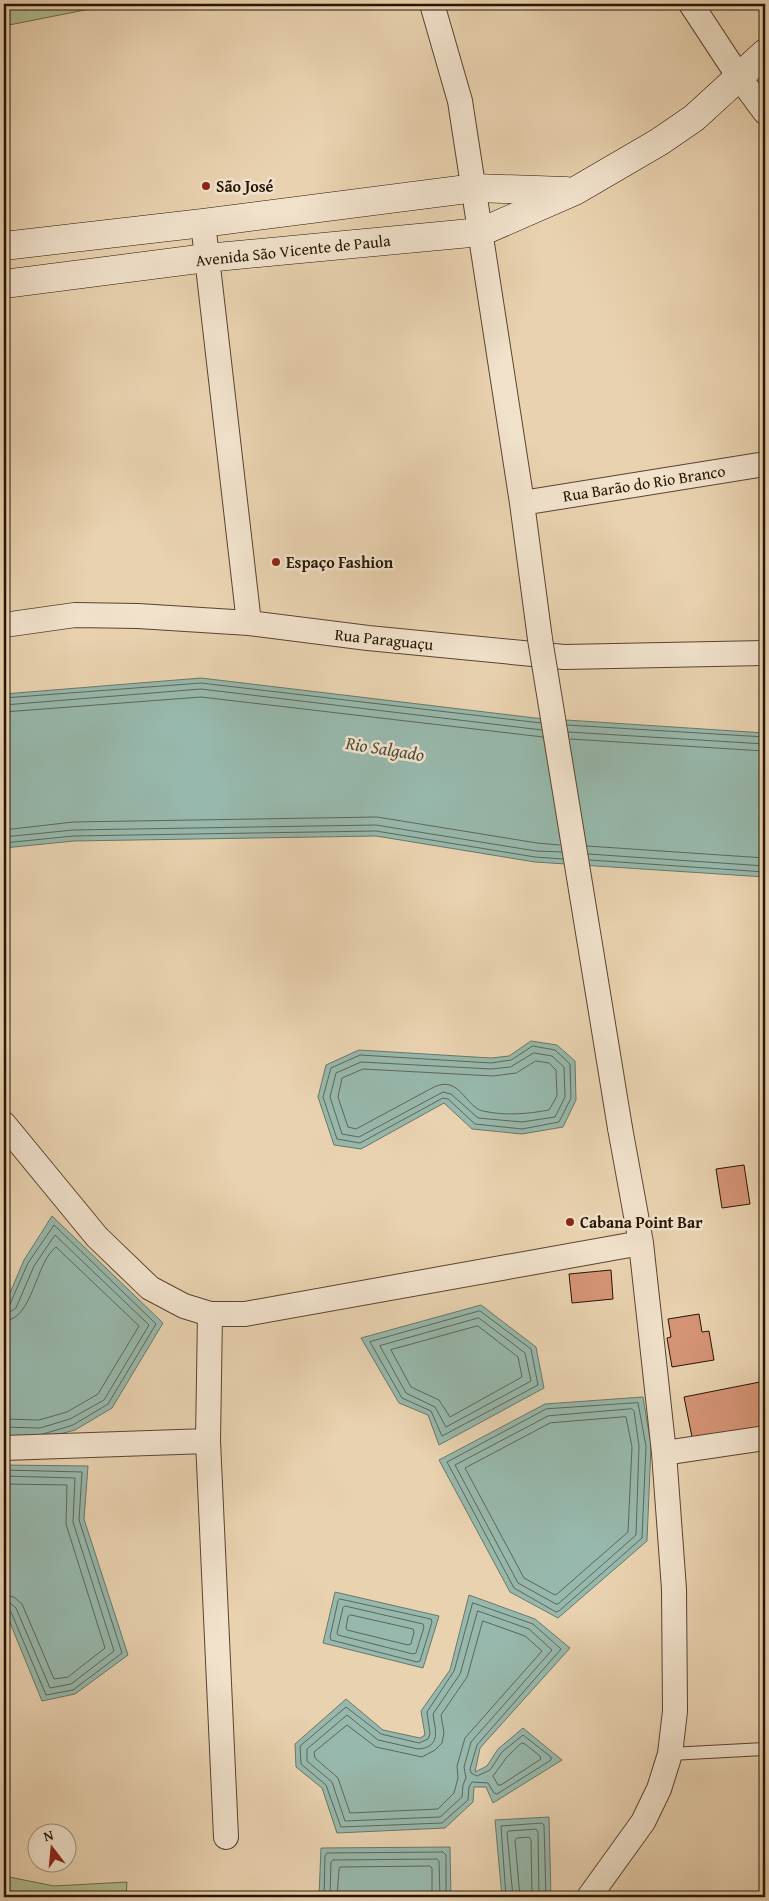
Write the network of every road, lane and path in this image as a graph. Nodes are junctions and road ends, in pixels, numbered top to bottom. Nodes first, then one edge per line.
1 (432, 4) edge
2 (691, 4) edge
3 (765, 53) edge
4 (739, 77) junction
5 (765, 112) edge
6 (475, 188) junction
7 (575, 191) junction
8 (203, 223) junction
9 (482, 232) junction
10 (4, 246) edge
11 (206, 258) junction
12 (4, 284) edge
13 (765, 464) edge
14 (522, 503) junction
15 (248, 623) junction
16 (4, 625) edge
17 (765, 653) edge
18 (4, 1124) edge
19 (641, 1243) junction
20 (210, 1314) junction
21 (765, 1438) edge
22 (208, 1442) junction
23 (4, 1448) edge
24 (664, 1453) junction
25 (765, 1749) edge
26 (670, 1754) junction
27 (226, 1837) dead end
28 (589, 1897) edge

1 - 6 street
2 - 4 street
3 - 4 street, Avenida São Vicente de Paula
4 - 5 street
4 - 7 street, Avenida São Vicente de Paula
6 - 7 street
6 - 8 street
6 - 9 street
7 - 9 street, Avenida São Vicente de Paula
8 - 10 street
8 - 11 street
9 - 11 street, Avenida São Vicente de Paula
9 - 14 street
11 - 12 street, Avenida São Vicente de Paula
11 - 15 street
13 - 14 street, Rua Barão do Rio Branco
14 - 19 street, bridge
15 - 16 street, Rua Paraguaçu
15 - 17 street, Rua Paraguaçu
18 - 20 street
19 - 20 street
19 - 24 street
20 - 22 street
21 - 24 street
22 - 23 street
22 - 27 street
24 - 26 street
25 - 26 lane
26 - 28 street

